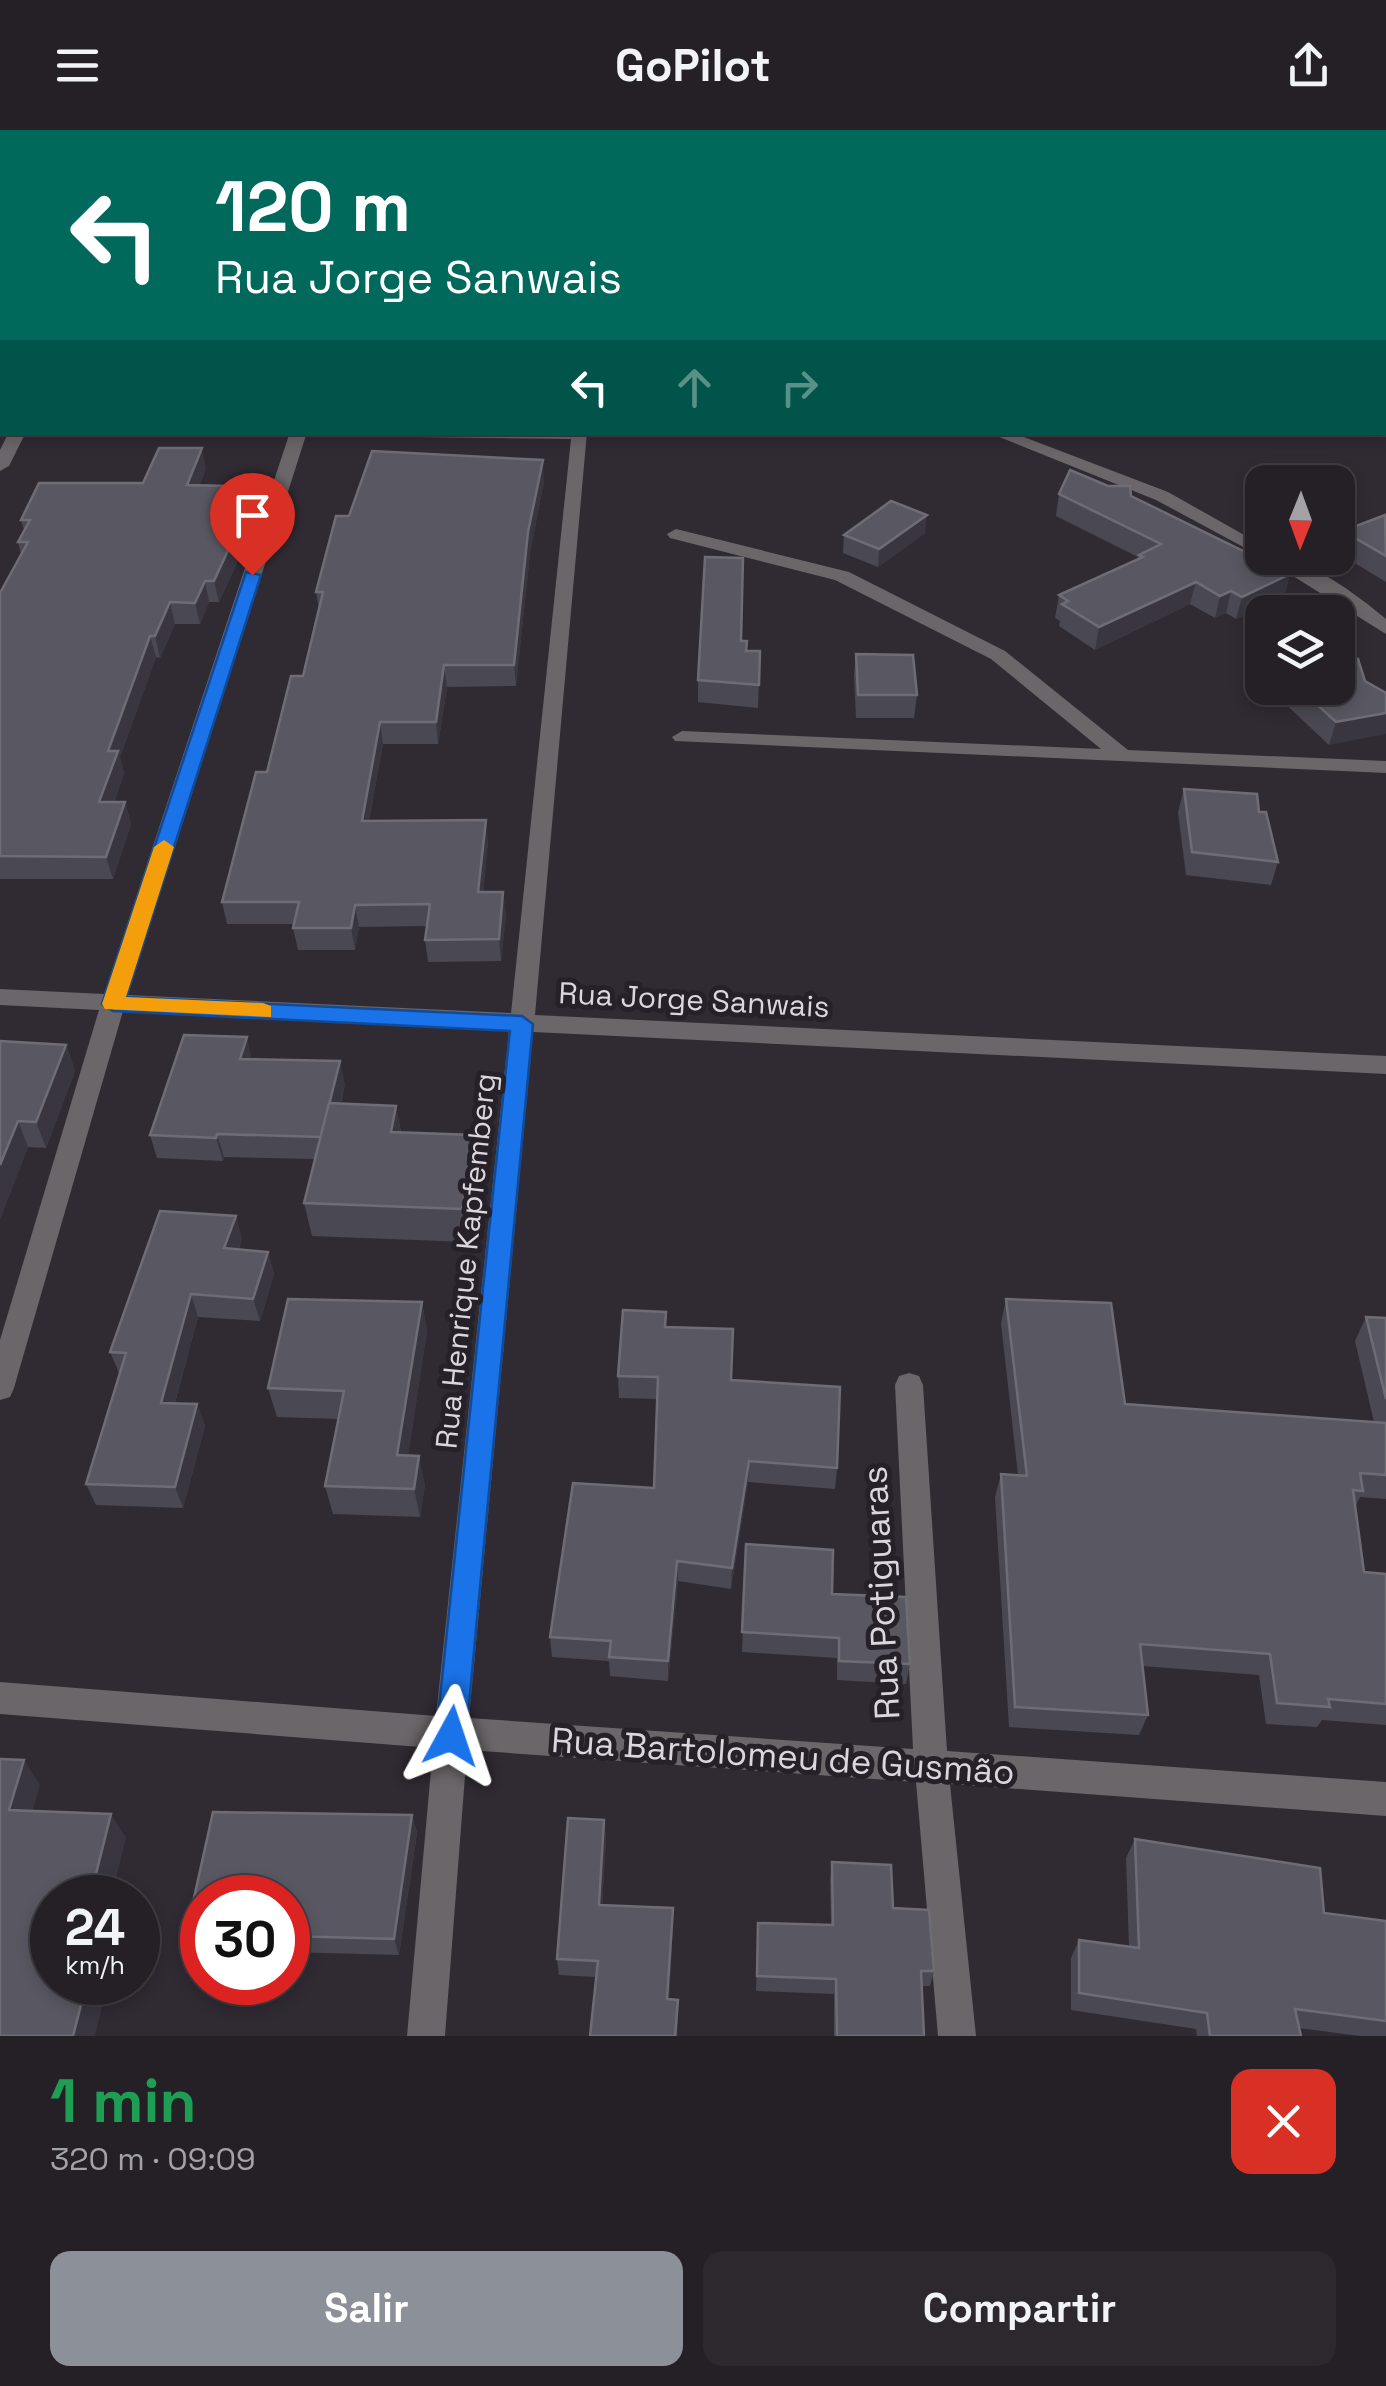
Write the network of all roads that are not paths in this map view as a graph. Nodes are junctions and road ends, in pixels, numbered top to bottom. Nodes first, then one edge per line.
1 (13, 435) edge
2 (298, 435) edge
3 (580, 435) edge
4 (1003, 435) edge
5 (0, 466) edge
6 (676, 534) dead end
7 (1245, 542) edge
8 (1304, 575) edge
9 (1386, 628) edge
10 (682, 737) dead end
11 (1123, 756) junction
12 (1386, 767) edge
13 (0, 997) edge
14 (113, 1004) junction
15 (522, 1024) junction
16 (1386, 1065) edge
17 (909, 1385) dead end
18 (0, 1388) edge
19 (0, 1698) edge
20 (451, 1736) junction
21 (931, 1764) junction
22 (1386, 1799) edge
23 (426, 2036) edge
24 (957, 2036) edge

1 - 5 street
2 - 14 street
3 - 15 street, Rua Henrique Kapfemberg
4 - 7 street
6 - 11 street
8 - 9 street
10 - 11 street
11 - 12 street
13 - 14 street, Rua Jorge Sanwais
14 - 15 street, Rua Jorge Sanwais
14 - 18 street
15 - 16 street, Rua Jorge Sanwais
15 - 20 street, Rua Henrique Kapfemberg
17 - 21 street, Rua Potiguaras
19 - 20 street, Rua Bartolomeu de Gusmão
20 - 21 street, Rua Bartolomeu de Gusmão
20 - 23 street, Rua Henrique Kapfemberg
21 - 22 street, Rua Bartolomeu de Gusmão
21 - 24 street, Rua Potiguaras

